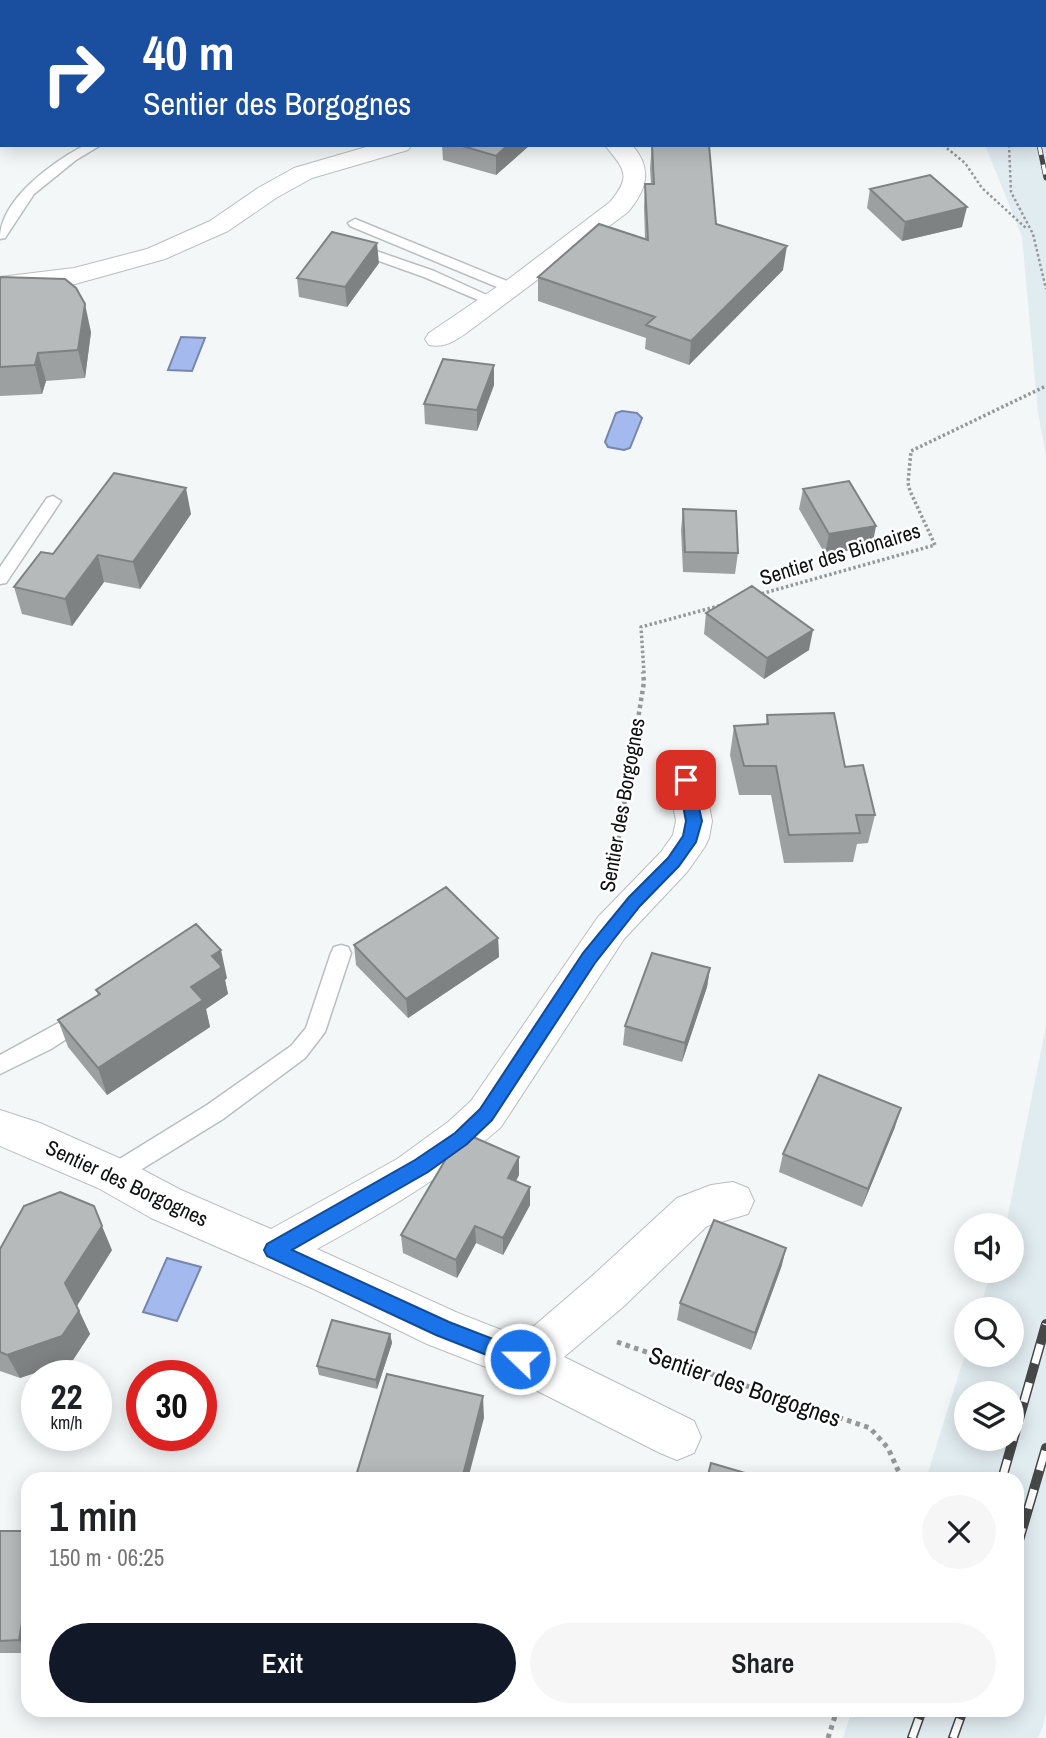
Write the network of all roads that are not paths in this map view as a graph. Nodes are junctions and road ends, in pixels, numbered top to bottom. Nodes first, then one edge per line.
1 (91, 147) edge
2 (393, 147) edge
3 (620, 147) edge
4 (355, 223) dead end
5 (0, 235) edge
6 (345, 244) edge
7 (0, 285) edge
8 (505, 296) junction
9 (439, 339) dead end
10 (53, 501) dead end
11 (0, 579) edge
12 (686, 780) dead end
13 (341, 953) dead end
14 (104, 1004) edge
15 (0, 1065) edge
16 (0, 1128) edge
17 (114, 1175) junction
18 (733, 1200) dead end
19 (274, 1250) junction
20 (520, 1359) junction
21 (677, 1437) dead end

1 - 5 lane
2 - 7 street
3 - 8 street
4 - 8 lane
6 - 8 lane
8 - 9 street
10 - 11 lane
12 - 19 street, Sentier des Borgognes
13 - 17 lane
14 - 15 lane
16 - 17 street, Sentier des Borgognes
17 - 19 street, Sentier des Borgognes
18 - 20 street
19 - 20 street, Sentier des Borgognes
20 - 21 street, Sentier des Borgognes

